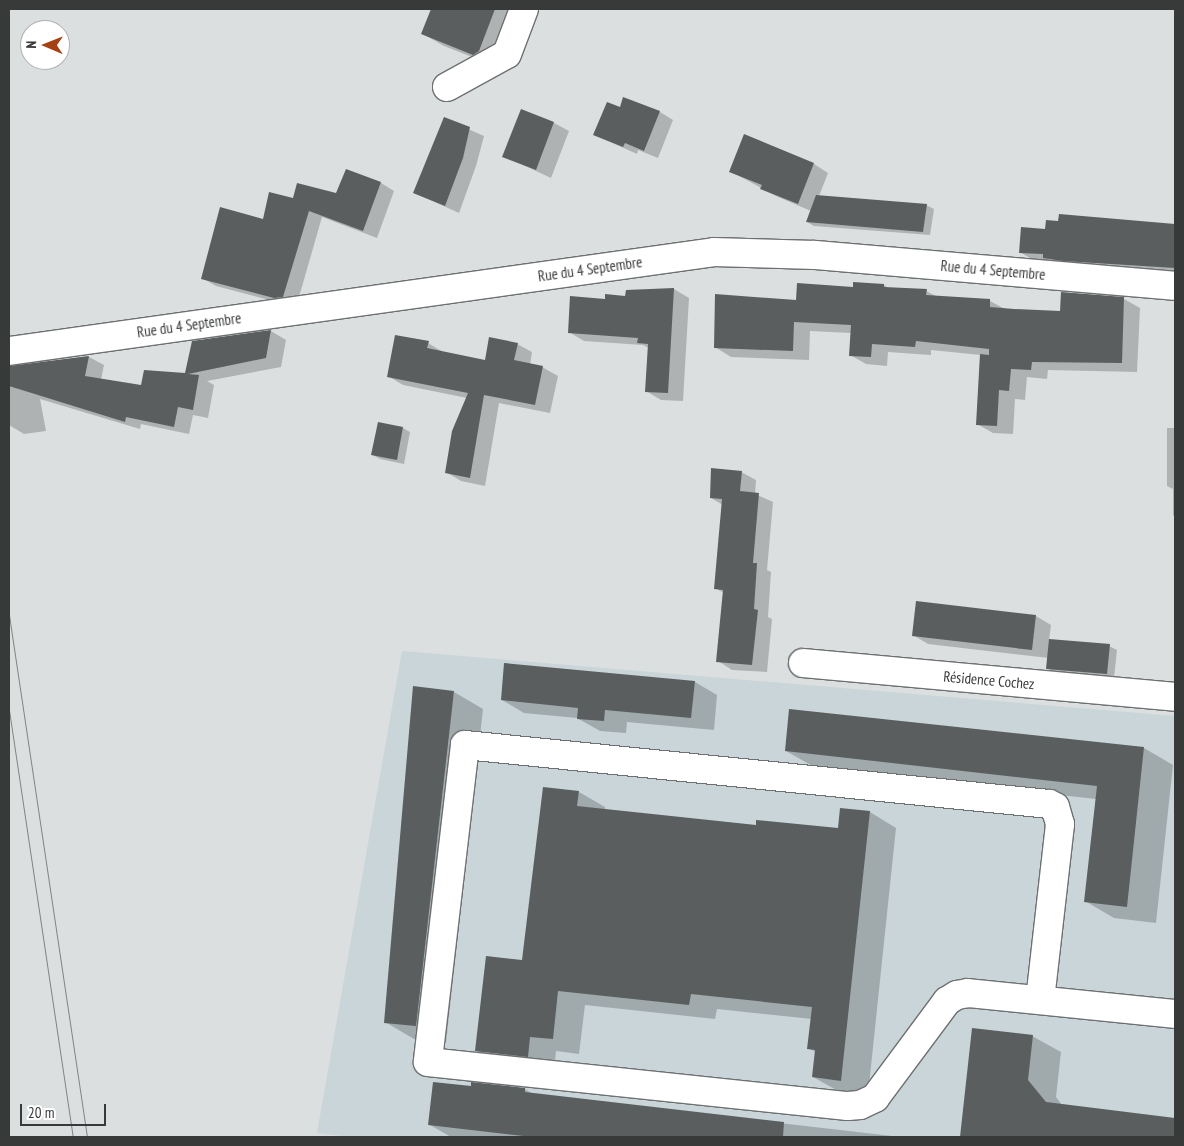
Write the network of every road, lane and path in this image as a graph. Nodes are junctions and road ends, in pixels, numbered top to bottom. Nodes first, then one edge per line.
1 (524, 9) edge
2 (447, 87) dead end
3 (1175, 286) edge
4 (9, 352) edge
5 (803, 663) dead end
6 (1175, 697) edge
7 (1040, 1000) junction
8 (1175, 1014) edge

1 - 2 street
3 - 4 street, Rue du 4 Septembre
5 - 6 street, Résidence Cochez
7 - 7 street
7 - 8 street

